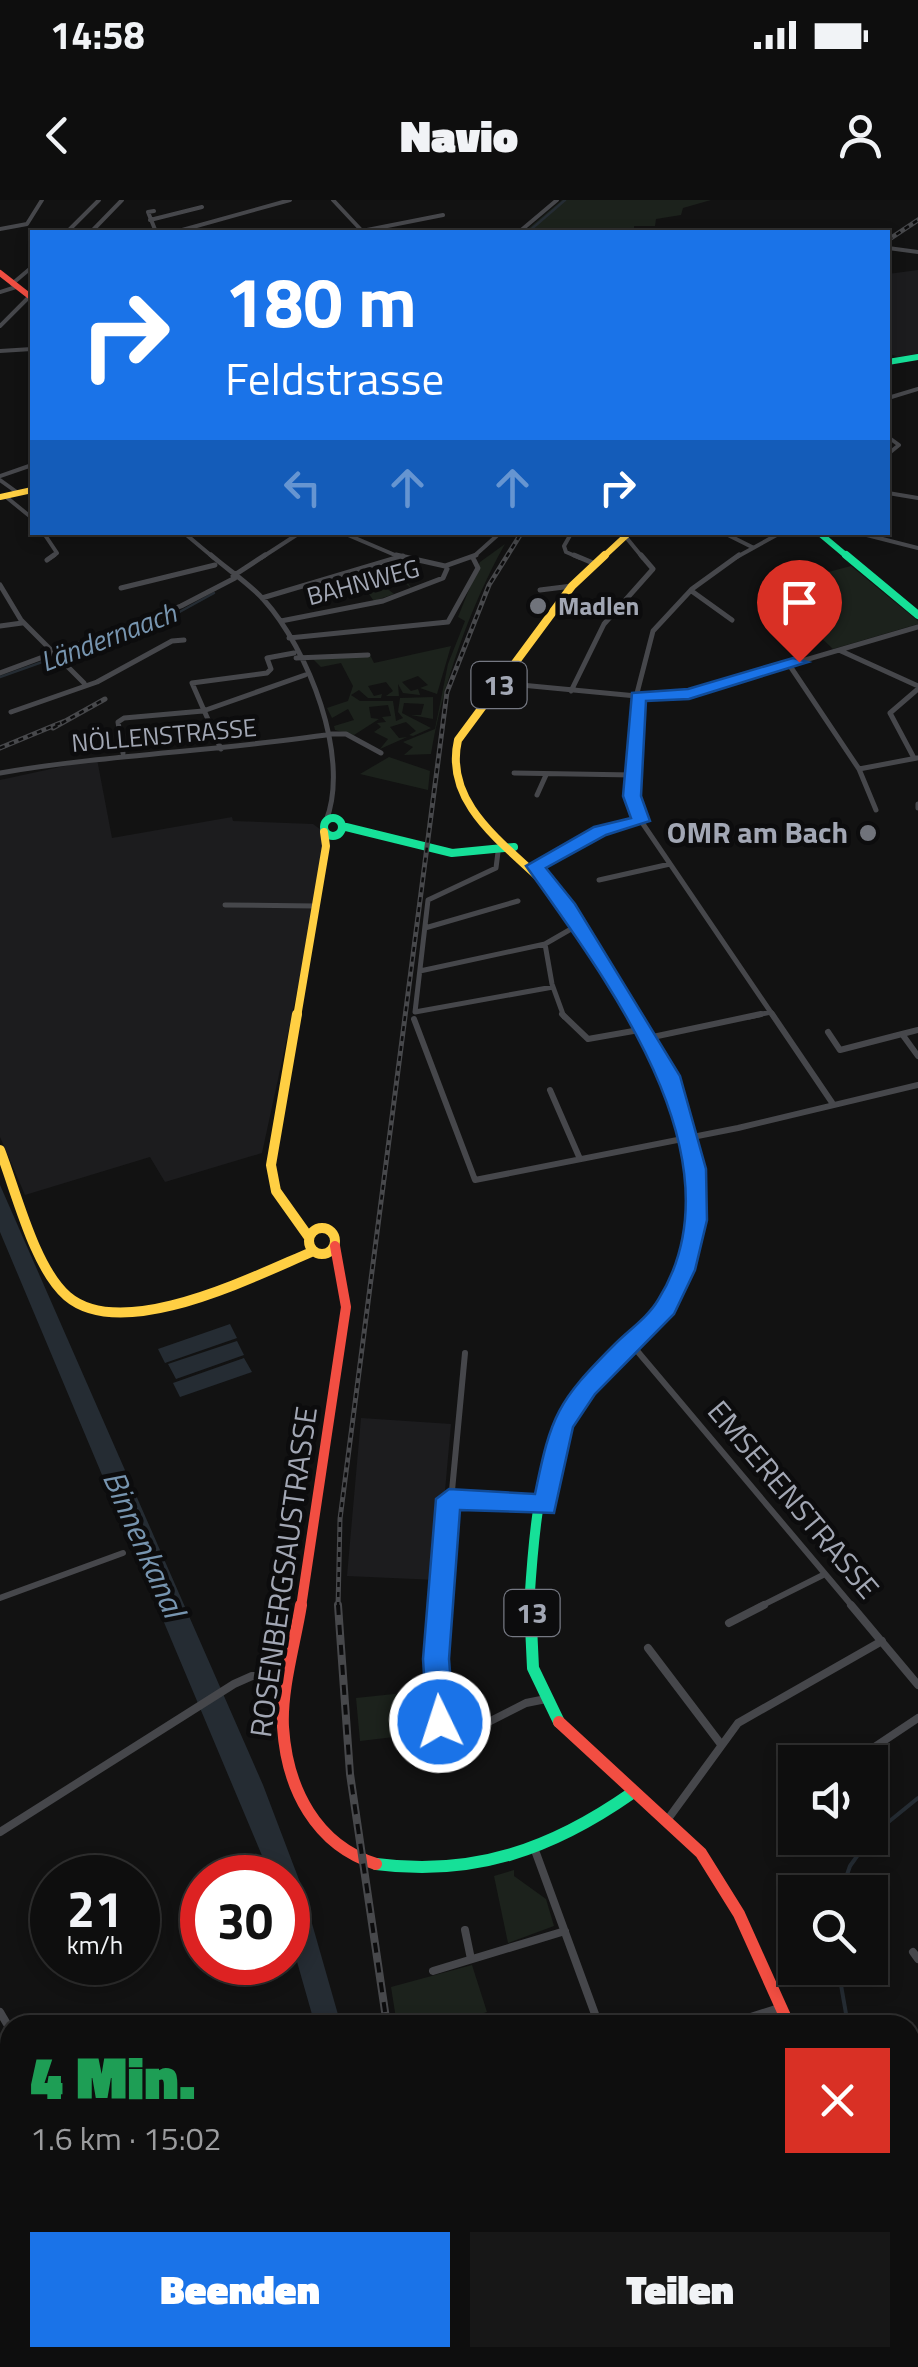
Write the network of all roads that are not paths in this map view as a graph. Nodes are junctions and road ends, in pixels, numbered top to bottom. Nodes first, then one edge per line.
1 (42, 200) edge
2 (100, 200) edge
3 (122, 200) edge
4 (290, 200) edge
5 (333, 200) edge
6 (557, 200) edge
7 (202, 207) dead end
8 (154, 211) dead end
9 (443, 216) dead end
10 (150, 220) junction
11 (0, 229) edge
12 (69, 230) edge
13 (93, 230) edge
14 (155, 230) edge
15 (182, 230) edge
16 (361, 230) edge
17 (373, 230) edge
18 (522, 230) edge
19 (890, 248) edge
20 (918, 252) edge
21 (30, 269) edge
22 (0, 273) edge
23 (10, 288) edge
24 (30, 297) edge
25 (0, 300) edge
26 (0, 326) edge
27 (30, 349) edge
28 (0, 352) edge
29 (918, 358) edge
30 (890, 362) edge
31 (918, 389) edge
32 (890, 397) edge
33 (30, 467) edge
34 (0, 478) edge
35 (30, 490) edge
36 (18, 493) junction
37 (890, 493) edge
38 (2, 497) edge
39 (918, 498) edge
40 (30, 517) edge
41 (45, 535) edge
42 (186, 535) edge
43 (296, 535) edge
44 (349, 535) edge
45 (498, 535) edge
46 (570, 535) edge
47 (627, 535) edge
48 (629, 535) edge
49 (728, 535) edge
50 (776, 535) edge
51 (822, 535) edge
52 (867, 535) edge
53 (752, 547) junction
54 (918, 548) edge
55 (404, 556) junction
56 (47, 560) dead end
57 (474, 560) junction
58 (593, 563) junction
59 (216, 564) junction
60 (447, 569) junction
61 (233, 577) junction
62 (0, 584) edge
63 (572, 586) junction
64 (120, 588) dead end
65 (540, 590) dead end
66 (693, 592) junction
67 (262, 598) junction
68 (918, 615) edge
69 (732, 620) dead end
70 (282, 621) junction
71 (24, 622) junction
72 (0, 626) edge
73 (918, 627) edge
74 (289, 638) junction
75 (184, 640) dead end
76 (840, 650) junction
77 (368, 654) dead end
78 (295, 656) junction
79 (57, 657) junction
80 (790, 665) junction
81 (0, 673) edge
82 (305, 675) junction
83 (84, 683) junction
84 (500, 683) junction
85 (918, 688) edge
86 (571, 690) junction
87 (638, 696) junction
88 (203, 711) junction
89 (11, 712) dead end
90 (332, 734) junction
91 (221, 750) junction
92 (123, 753) junction
93 (382, 753) dead end
94 (916, 758) edge
95 (859, 769) junction
96 (0, 773) edge
97 (514, 773) dead end
98 (546, 775) junction
99 (632, 775) junction
100 (538, 796) dead end
101 (331, 808) junction
102 (876, 810) dead end
103 (641, 821) junction
104 (335, 828) junction
105 (514, 847) junction
106 (498, 852) junction
107 (670, 864) junction
108 (535, 866) junction
109 (599, 880) dead end
110 (518, 901) dead end
111 (225, 906) dead end
112 (316, 906) junction
113 (578, 925) junction
114 (425, 928) junction
115 (545, 944) junction
116 (420, 970) junction
117 (553, 987) junction
118 (771, 1012) junction
119 (414, 1016) junction
120 (918, 1030) edge
121 (828, 1032) dead end
122 (643, 1034) junction
123 (902, 1034) junction
124 (918, 1056) edge
125 (918, 1085) edge
126 (550, 1090) dead end
127 (833, 1104) junction
128 (689, 1137) junction
129 (0, 1150) edge
130 (580, 1160) junction
131 (475, 1180) joint
132 (314, 1242) junction
133 (335, 1246) junction
134 (341, 1268) junction
135 (632, 1345) junction
136 (465, 1353) dead end
137 (449, 1499) junction
138 (546, 1505) junction
139 (123, 1554) dead end
140 (825, 1574) junction
141 (0, 1598) edge
142 (729, 1623) dead end
143 (882, 1641) junction
144 (648, 1648) dead end
145 (290, 1676) junction
146 (918, 1685) edge
147 (548, 1698) junction
148 (918, 1718) edge
149 (720, 1743) junction
150 (878, 1745) edge
151 (632, 1794) junction
152 (666, 1821) junction
153 (0, 1832) edge
154 (536, 1853) junction
155 (464, 1930) dead end
156 (565, 1931) junction
157 (470, 1959) junction
158 (432, 1971) dead end
159 (780, 2007) junction
160 (595, 2015) edge
161 (756, 2015) edge
162 (784, 2015) edge

1 - 11 street
2 - 12 street
3 - 13 street
4 - 15 street
5 - 16 street
6 - 18 street
7 - 10 street
8 - 10 street
9 - 17 street
10 - 14 street
19 - 20 street
21 - 23 street
22 - 23 main road
23 - 25 street
24 - 26 street
27 - 28 street
29 - 30 main road
31 - 32 street
33 - 34 street
34 - 36 street
35 - 36 main road
36 - 38 main road
37 - 39 street
38 - 40 street
41 - 56 street
42 - 59 street
43 - 61 street
44 - 55 street
45 - 57 street
46 - 58 street
47 - 58 main road, 13
48 - 86 street
49 - 53 street
50 - 53 street
51 - 68 main road
52 - 54 street
53 - 66 street
55 - 60 street
55 - 67 street
57 - 60 street, BAHNWEG
57 - 74 street
58 - 63 main road, 13
59 - 61 street
59 - 64 street
60 - 70 street, BAHNWEG
61 - 67 street
61 - 79 street
62 - 71 street
63 - 65 street
63 - 84 main road, 13
66 - 69 street
66 - 87 street
67 - 70 street
70 - 74 street
71 - 72 street
71 - 79 street
73 - 76 street
74 - 78 street
75 - 83 street
76 - 80 street
76 - 85 street
77 - 78 street
78 - 82 street
78 - 88 street
79 - 81 street
79 - 83 street
80 - 87 street
80 - 95 street
82 - 88 street
82 - 90 street
83 - 89 street
84 - 86 street
84 - 105 main road, 13
85 - 94 street
86 - 87 street
87 - 99 street
88 - 91 street
88 - 92 street
90 - 91 street, NÖLLENSTRASSE
90 - 93 street
90 - 101 street
91 - 92 street, NÖLLENSTRASSE
92 - 96 street, NÖLLENSTRASSE
94 - 95 street
95 - 102 street
97 - 98 street
98 - 99 street
98 - 100 street
99 - 103 street
101 - 104 street
101 - 104 street
103 - 107 street
103 - 108 street
104 - 106 main road
104 - 112 main road
105 - 106 main road
105 - 108 main road, 13
106 - 114 street
107 - 109 street
107 - 118 street
108 - 113 main road, 13
110 - 114 street
111 - 112 street
112 - 132 main road
113 - 115 street
113 - 122 main road, 13
114 - 116 street
115 - 116 street
115 - 117 street
116 - 119 street
117 - 119 street
117 - 122 street
118 - 122 street
118 - 127 street
119 - 131 street
120 - 123 street
121 - 123 street
122 - 128 main road, 13
123 - 124 street
125 - 127 street
126 - 130 street
127 - 128 street
128 - 130 street
128 - 135 main road, 13
129 - 132 main road
130 - 131 street
132 - 133 main road
132 - 133 main road
132 - 134 main road
133 - 134 main road, ROSENBERGSAUSTRASSE
134 - 145 main road, ROSENBERGSAUSTRASSE
135 - 138 main road, 13
135 - 140 street, EMSERENSTRASSE
136 - 137 street
137 - 138 street
137 - 147 street
138 - 147 main road, 13
139 - 141 street
140 - 142 street
140 - 143 street, EMSERENSTRASSE
143 - 146 street, EMSERENSTRASSE
143 - 149 street
144 - 149 street
145 - 153 street
145 - 154 main road, ROSENBERGSAUSTRASSE
147 - 151 main road, 13
148 - 150 street
149 - 152 street
151 - 152 main road, 13
151 - 154 main road, ROSENBERGSAUSTRASSE
152 - 159 main road, 13
154 - 156 street
155 - 157 street
156 - 157 street
156 - 160 street
157 - 158 street
159 - 161 street
159 - 162 main road, 13

